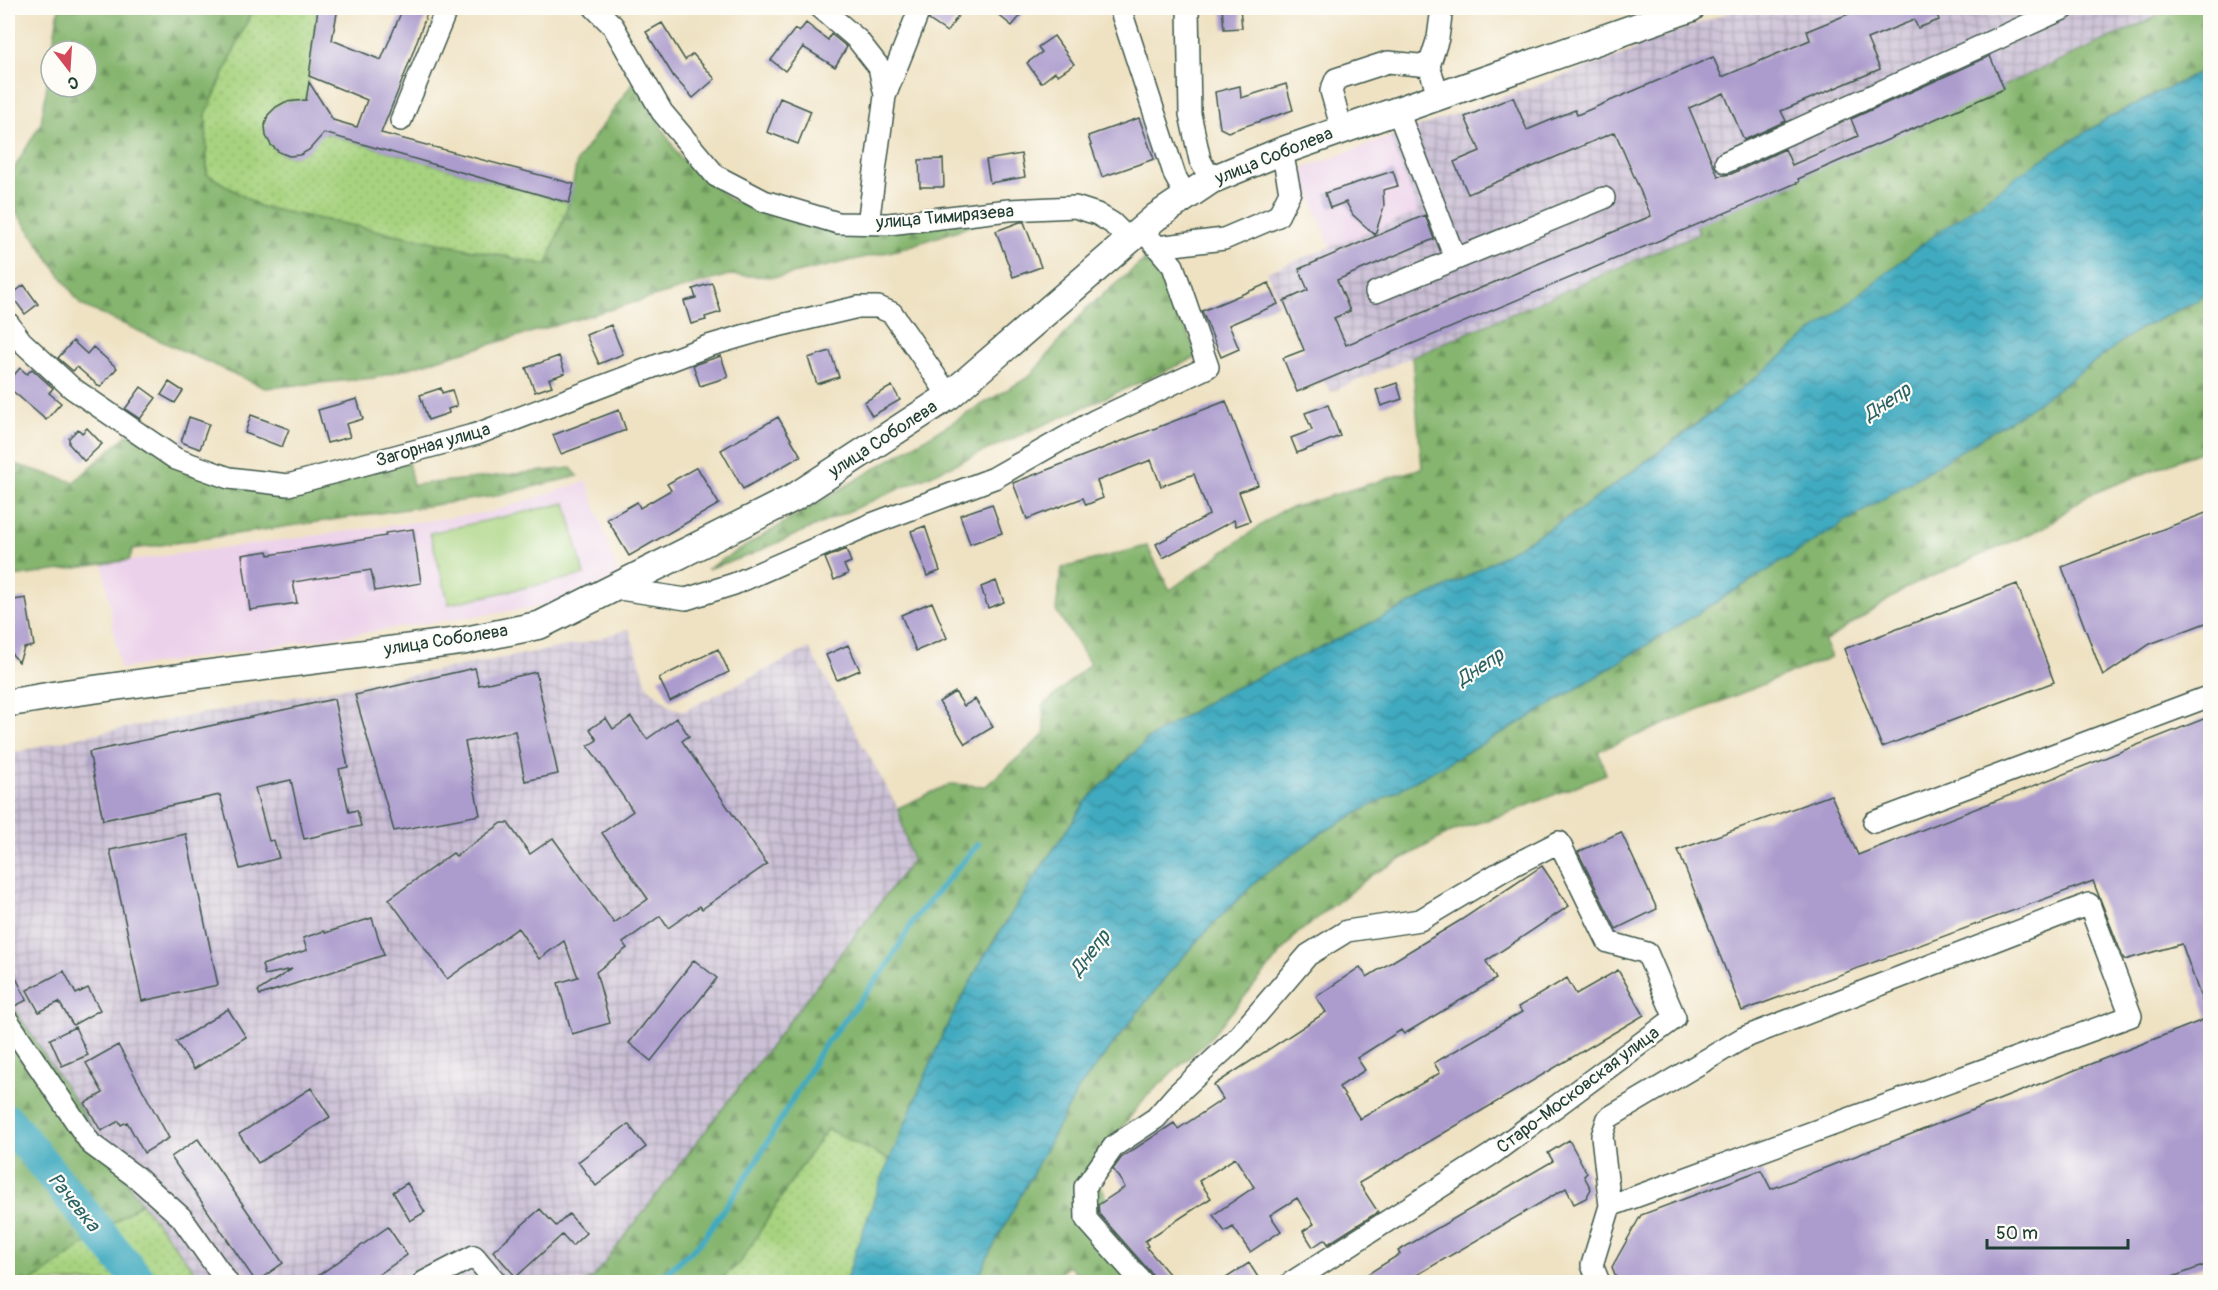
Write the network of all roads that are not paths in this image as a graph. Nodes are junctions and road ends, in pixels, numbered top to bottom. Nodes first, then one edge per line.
1 (447, 8) edge
2 (595, 8) edge
3 (821, 8) edge
4 (920, 8) edge
5 (1120, 8) edge
6 (1188, 8) edge
7 (1442, 8) edge
8 (1691, 8) edge
9 (2065, 8) edge
10 (1429, 66) junction
11 (1438, 95) junction
12 (885, 96) junction
13 (1397, 110) junction
14 (401, 120) dead end
15 (1342, 129) junction
16 (1282, 151) junction
17 (1725, 162) dead end
18 (1211, 180) junction
19 (1186, 196) junction
20 (1605, 198) dead end
21 (868, 224) junction
22 (1143, 239) junction
23 (1455, 258) junction
24 (1376, 292) dead end
25 (8, 323) edge
26 (949, 396) junction
27 (613, 588) junction
28 (2211, 696) edge
29 (8, 703) edge
30 (1874, 822) dead end
31 (8, 1021) edge
32 (1610, 1206) junction
33 (227, 1282) edge
34 (423, 1282) edge
35 (496, 1282) edge
36 (1142, 1282) edge
37 (1292, 1282) edge
38 (1599, 1282) edge

1 - 14 street
2 - 21 street, улица Тимирязева
3 - 12 street
4 - 12 street
5 - 19 street
6 - 18 street
7 - 10 street
8 - 11 main road, улица Соболева
9 - 17 street
10 - 11 street
10 - 15 street
11 - 13 main road, улица Соболева
12 - 21 street
13 - 15 main road, улица Соболева
13 - 23 street
15 - 16 main road, улица Соболева
16 - 18 main road, улица Соболева
16 - 22 street
18 - 19 main road, улица Соболева
19 - 22 main road, улица Соболева
20 - 23 street
21 - 22 street, улица Тимирязева
22 - 26 main road, улица Соболева
22 - 27 street, улица Тимирязева
23 - 24 street
25 - 26 street, Загорная улица
26 - 27 main road, улица Соболева
27 - 29 main road, улица Соболева
28 - 30 street
31 - 33 street
32 - 32 street
32 - 38 street
34 - 35 street
36 - 37 street, Старо-Московская улица

